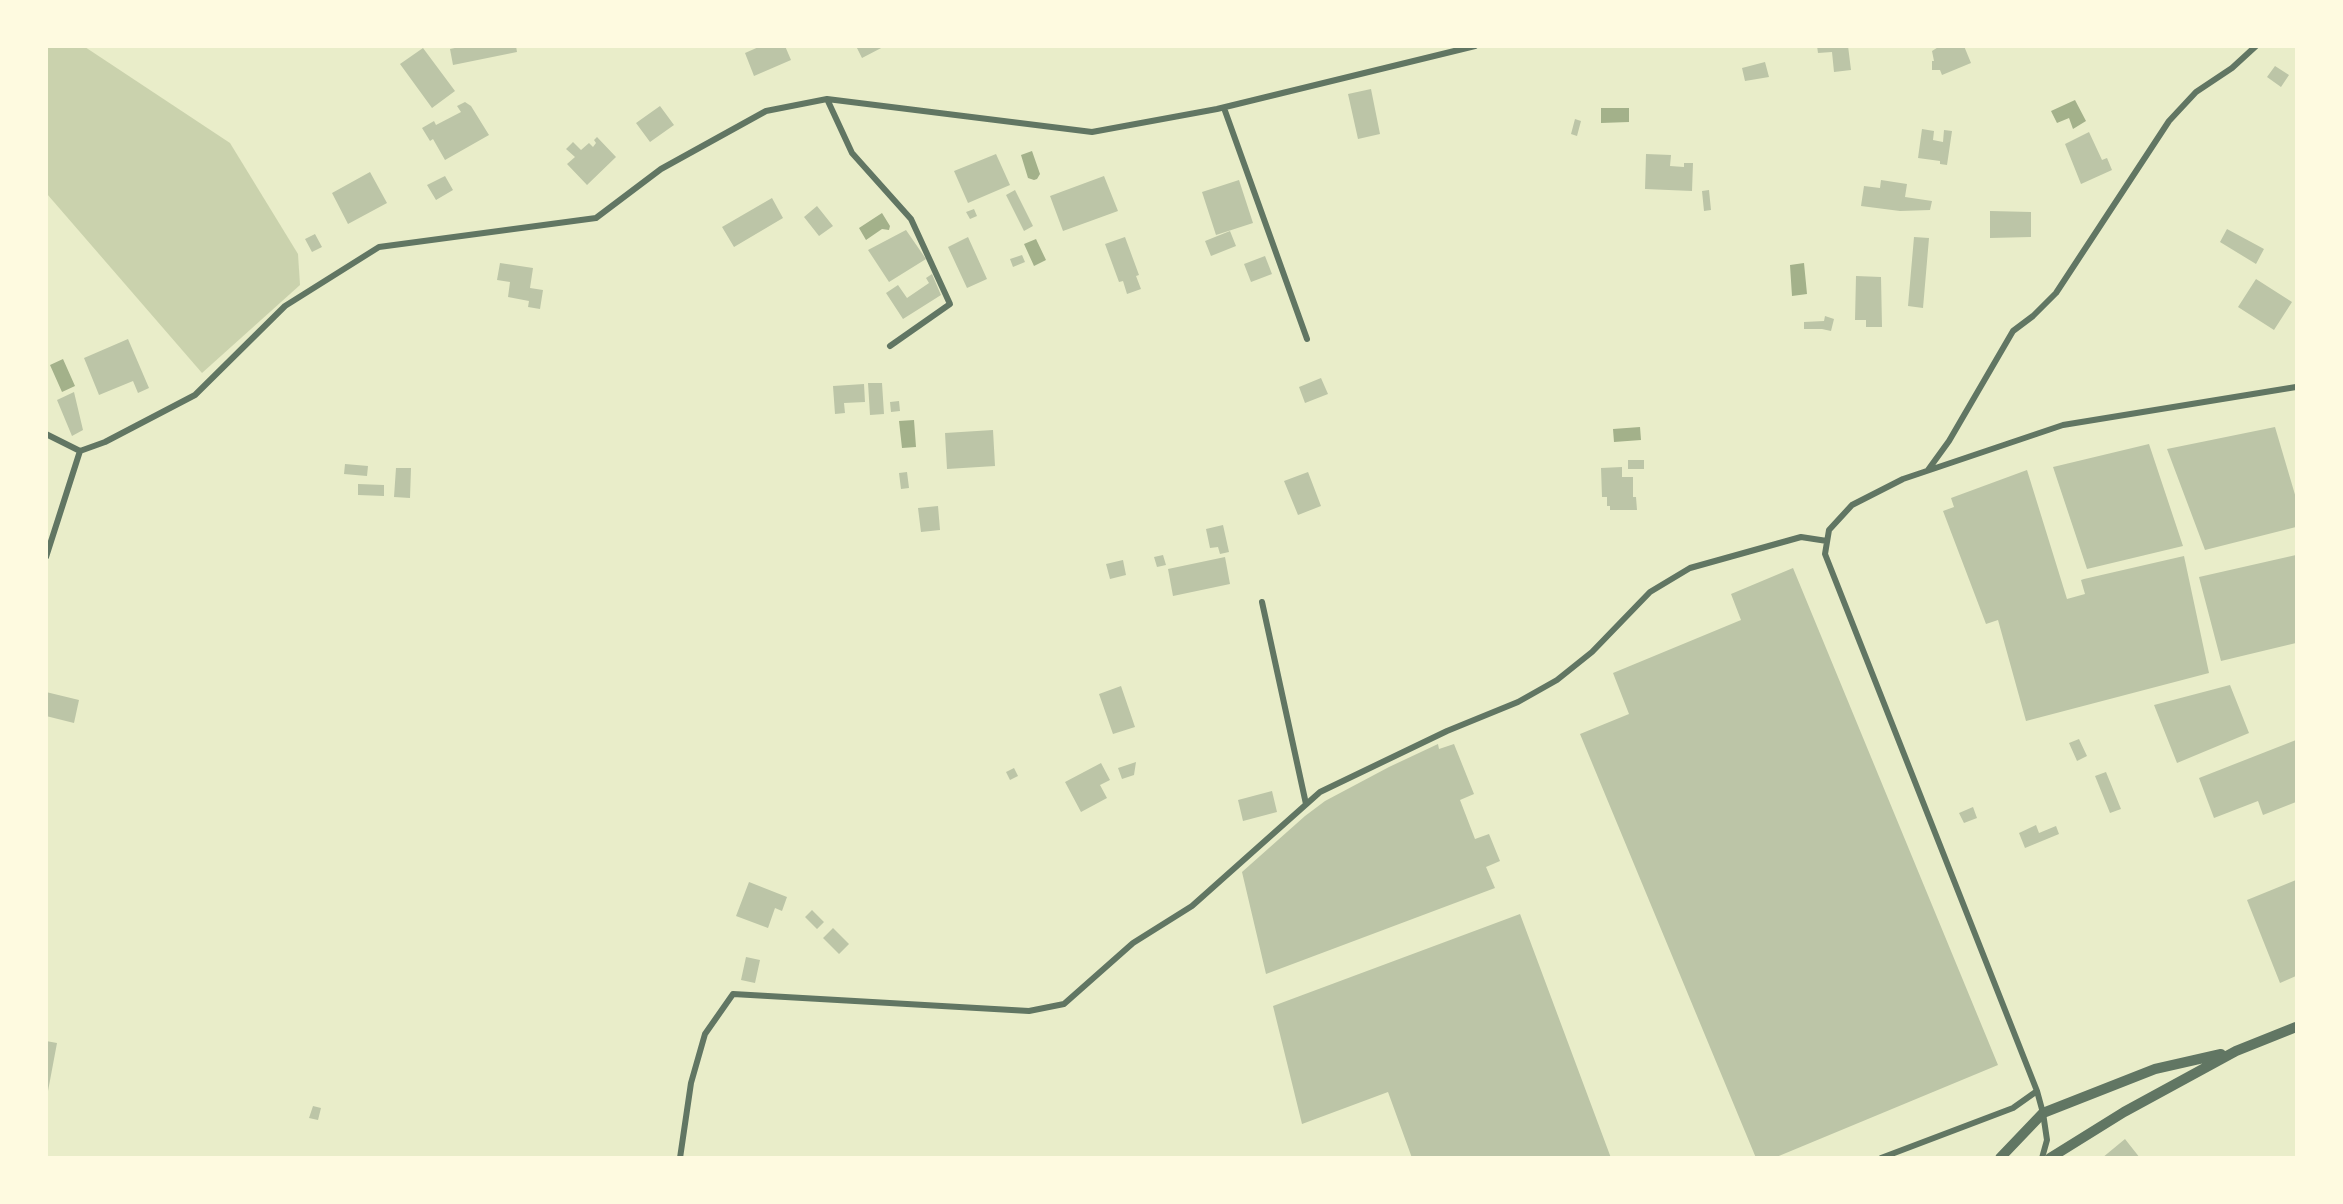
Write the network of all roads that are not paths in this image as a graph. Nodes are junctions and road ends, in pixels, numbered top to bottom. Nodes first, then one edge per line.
1 (1475, 46) edge
2 (2256, 46) edge
3 (827, 99) junction
4 (1224, 108) junction
5 (1307, 339) dead end
6 (890, 345) dead end
7 (2296, 387) edge
8 (46, 434) edge
9 (80, 451) junction
10 (1927, 471) junction
11 (1827, 542) junction
12 (46, 557) edge
13 (1262, 602) dead end
14 (1306, 804) junction
15 (2296, 1027) edge
16 (2236, 1051) junction
17 (2037, 1091) junction
18 (2043, 1113) junction
19 (680, 1158) edge
20 (1881, 1158) edge
21 (2000, 1158) edge
22 (2042, 1158) edge
23 (2050, 1158) edge

1 - 4 street
2 - 10 street
3 - 4 street
3 - 6 street
3 - 9 street
4 - 5 street
7 - 10 street
8 - 9 street
9 - 12 street
10 - 11 street
11 - 14 street
11 - 17 street
13 - 14 street
14 - 19 street
15 - 16 street
16 - 18 street
16 - 23 street
17 - 18 street
17 - 20 street
18 - 21 street
18 - 22 street

